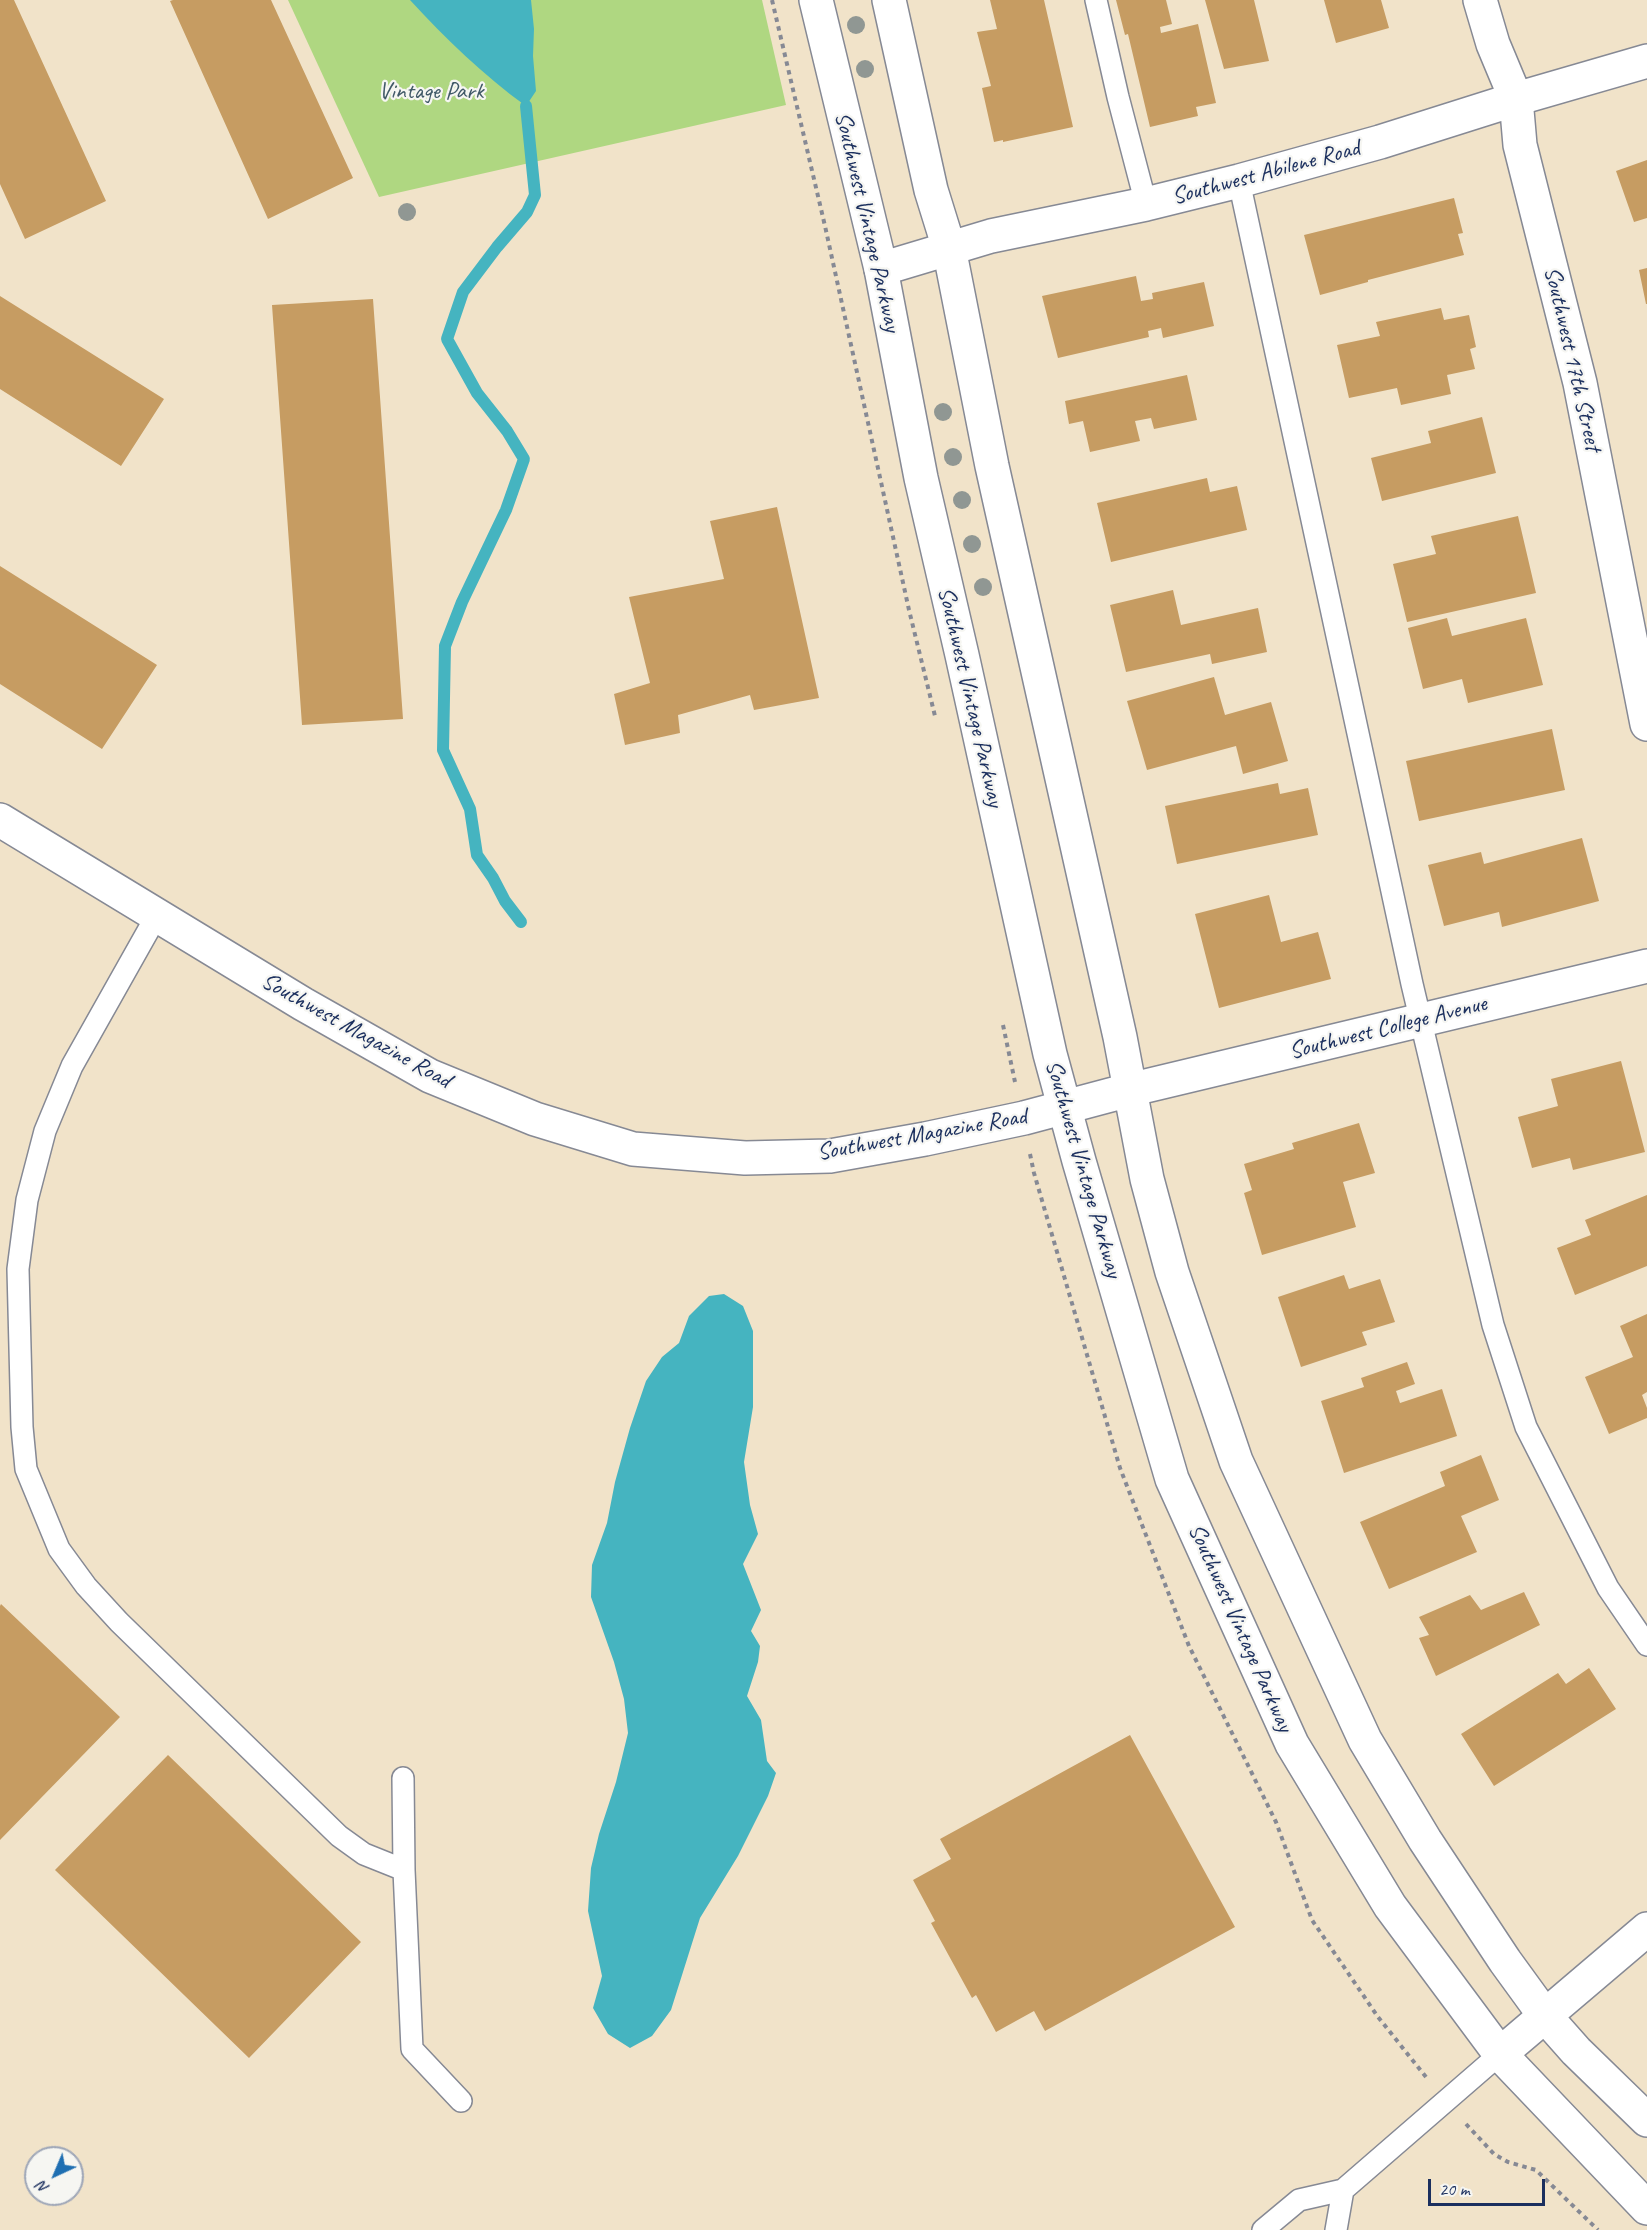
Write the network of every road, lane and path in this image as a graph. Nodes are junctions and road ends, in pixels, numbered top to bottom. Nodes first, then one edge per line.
1 (816, 0) edge
2 (889, 0) edge
3 (1096, 0) edge
4 (1480, 0) edge
5 (1647, 61) edge
6 (1516, 99) junction
7 (1239, 181) junction
8 (1146, 204) junction
9 (949, 248) junction
10 (881, 269) junction
11 (1647, 724) edge
12 (0, 820) edge
13 (157, 915) junction
14 (1647, 966) edge
15 (1420, 1020) junction
16 (1129, 1090) junction
17 (1064, 1108) junction
18 (1120, 1468) dead end
19 (1647, 1644) edge
20 (403, 1778) dead end
21 (404, 1870) junction
22 (1647, 1929) edge
23 (1545, 2016) junction
24 (1500, 2054) junction
25 (461, 2101) dead end
26 (1446, 2101) junction
27 (1647, 2120) edge
28 (1343, 2190) junction
29 (1647, 2208) edge
30 (1263, 2230) edge
31 (1336, 2230) edge
32 (1598, 2230) edge

1 - 10 street, Southwest Vintage Parkway
2 - 9 street
3 - 8 lane
4 - 6 street, Southwest 17th Street
5 - 6 street, Southwest Abilene Road
6 - 7 street, Southwest Abilene Road
6 - 11 street, Southwest 17th Street
7 - 8 street, Southwest Abilene Road
7 - 15 lane
8 - 9 street, Southwest Abilene Road
9 - 10 street, Southwest Abilene Road
9 - 16 street
10 - 17 street, Southwest Vintage Parkway
12 - 13 street, Southwest Magazine Road
13 - 17 street, Southwest Magazine Road
13 - 21 lane
14 - 15 street, Southwest College Avenue
15 - 16 street, Southwest College Avenue
15 - 19 lane
16 - 17 street, Southwest Magazine Road
16 - 23 street
17 - 24 street, Southwest Vintage Parkway
18 - 26 path
20 - 21 lane
21 - 25 lane
22 - 23 street
23 - 24 street
23 - 27 street
24 - 26 lane
24 - 29 street, Southwest Vintage Parkway
26 - 28 lane
26 - 32 path
28 - 30 lane
28 - 31 lane

